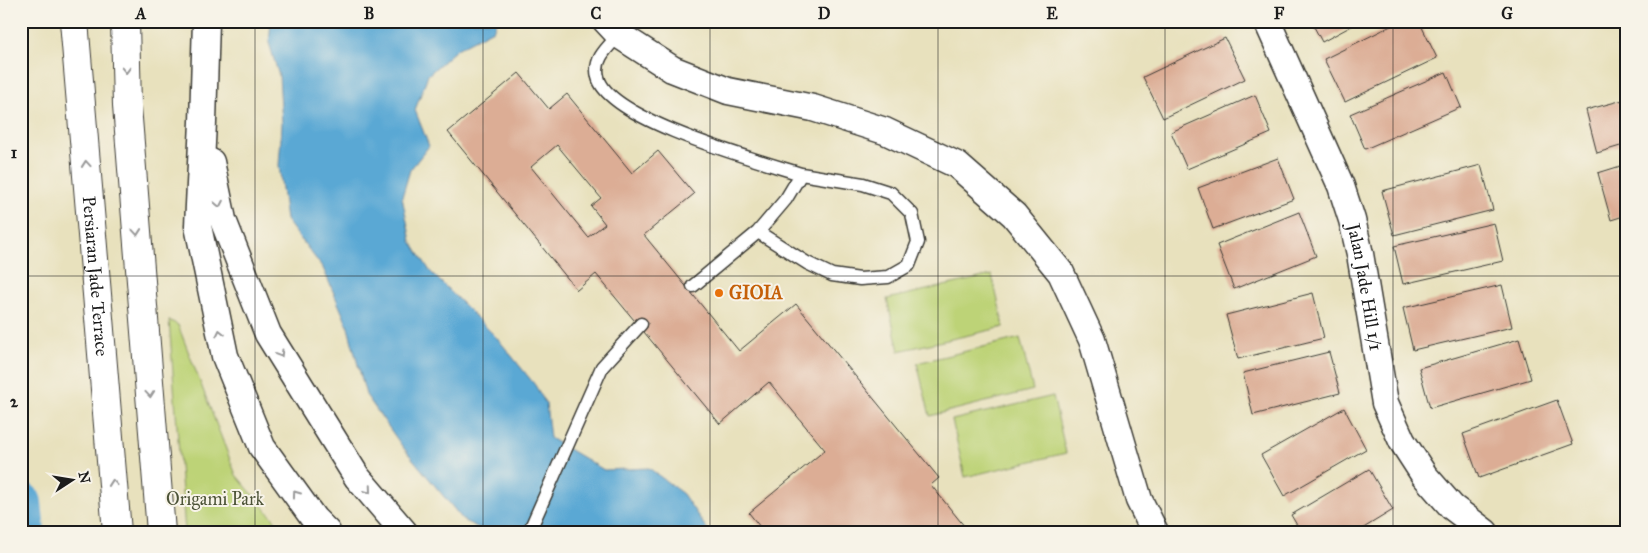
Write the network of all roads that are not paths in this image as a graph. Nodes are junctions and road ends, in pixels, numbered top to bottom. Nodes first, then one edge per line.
1 (74, 21) edge
2 (125, 21) edge
3 (206, 21) edge
4 (1267, 21) edge
5 (613, 28) edge
6 (203, 122) junction
7 (801, 174) junction
8 (758, 232) junction
9 (693, 286) dead end
10 (641, 324) dead end
11 (117, 532) edge
12 (161, 532) edge
13 (327, 532) edge
14 (404, 532) edge
15 (529, 532) edge
16 (1155, 532) edge
17 (1485, 532) edge

11 -> 1 street, Persiaran Jade Terrace
2 -> 12 street
3 - 6 street
4 - 17 street, Jalan Jade Hill 1/1
5 - 7 lane
5 - 16 street
13 -> 6 street
6 -> 14 street
7 - 8 lane
7 - 8 lane
8 - 9 lane
10 - 15 lane

